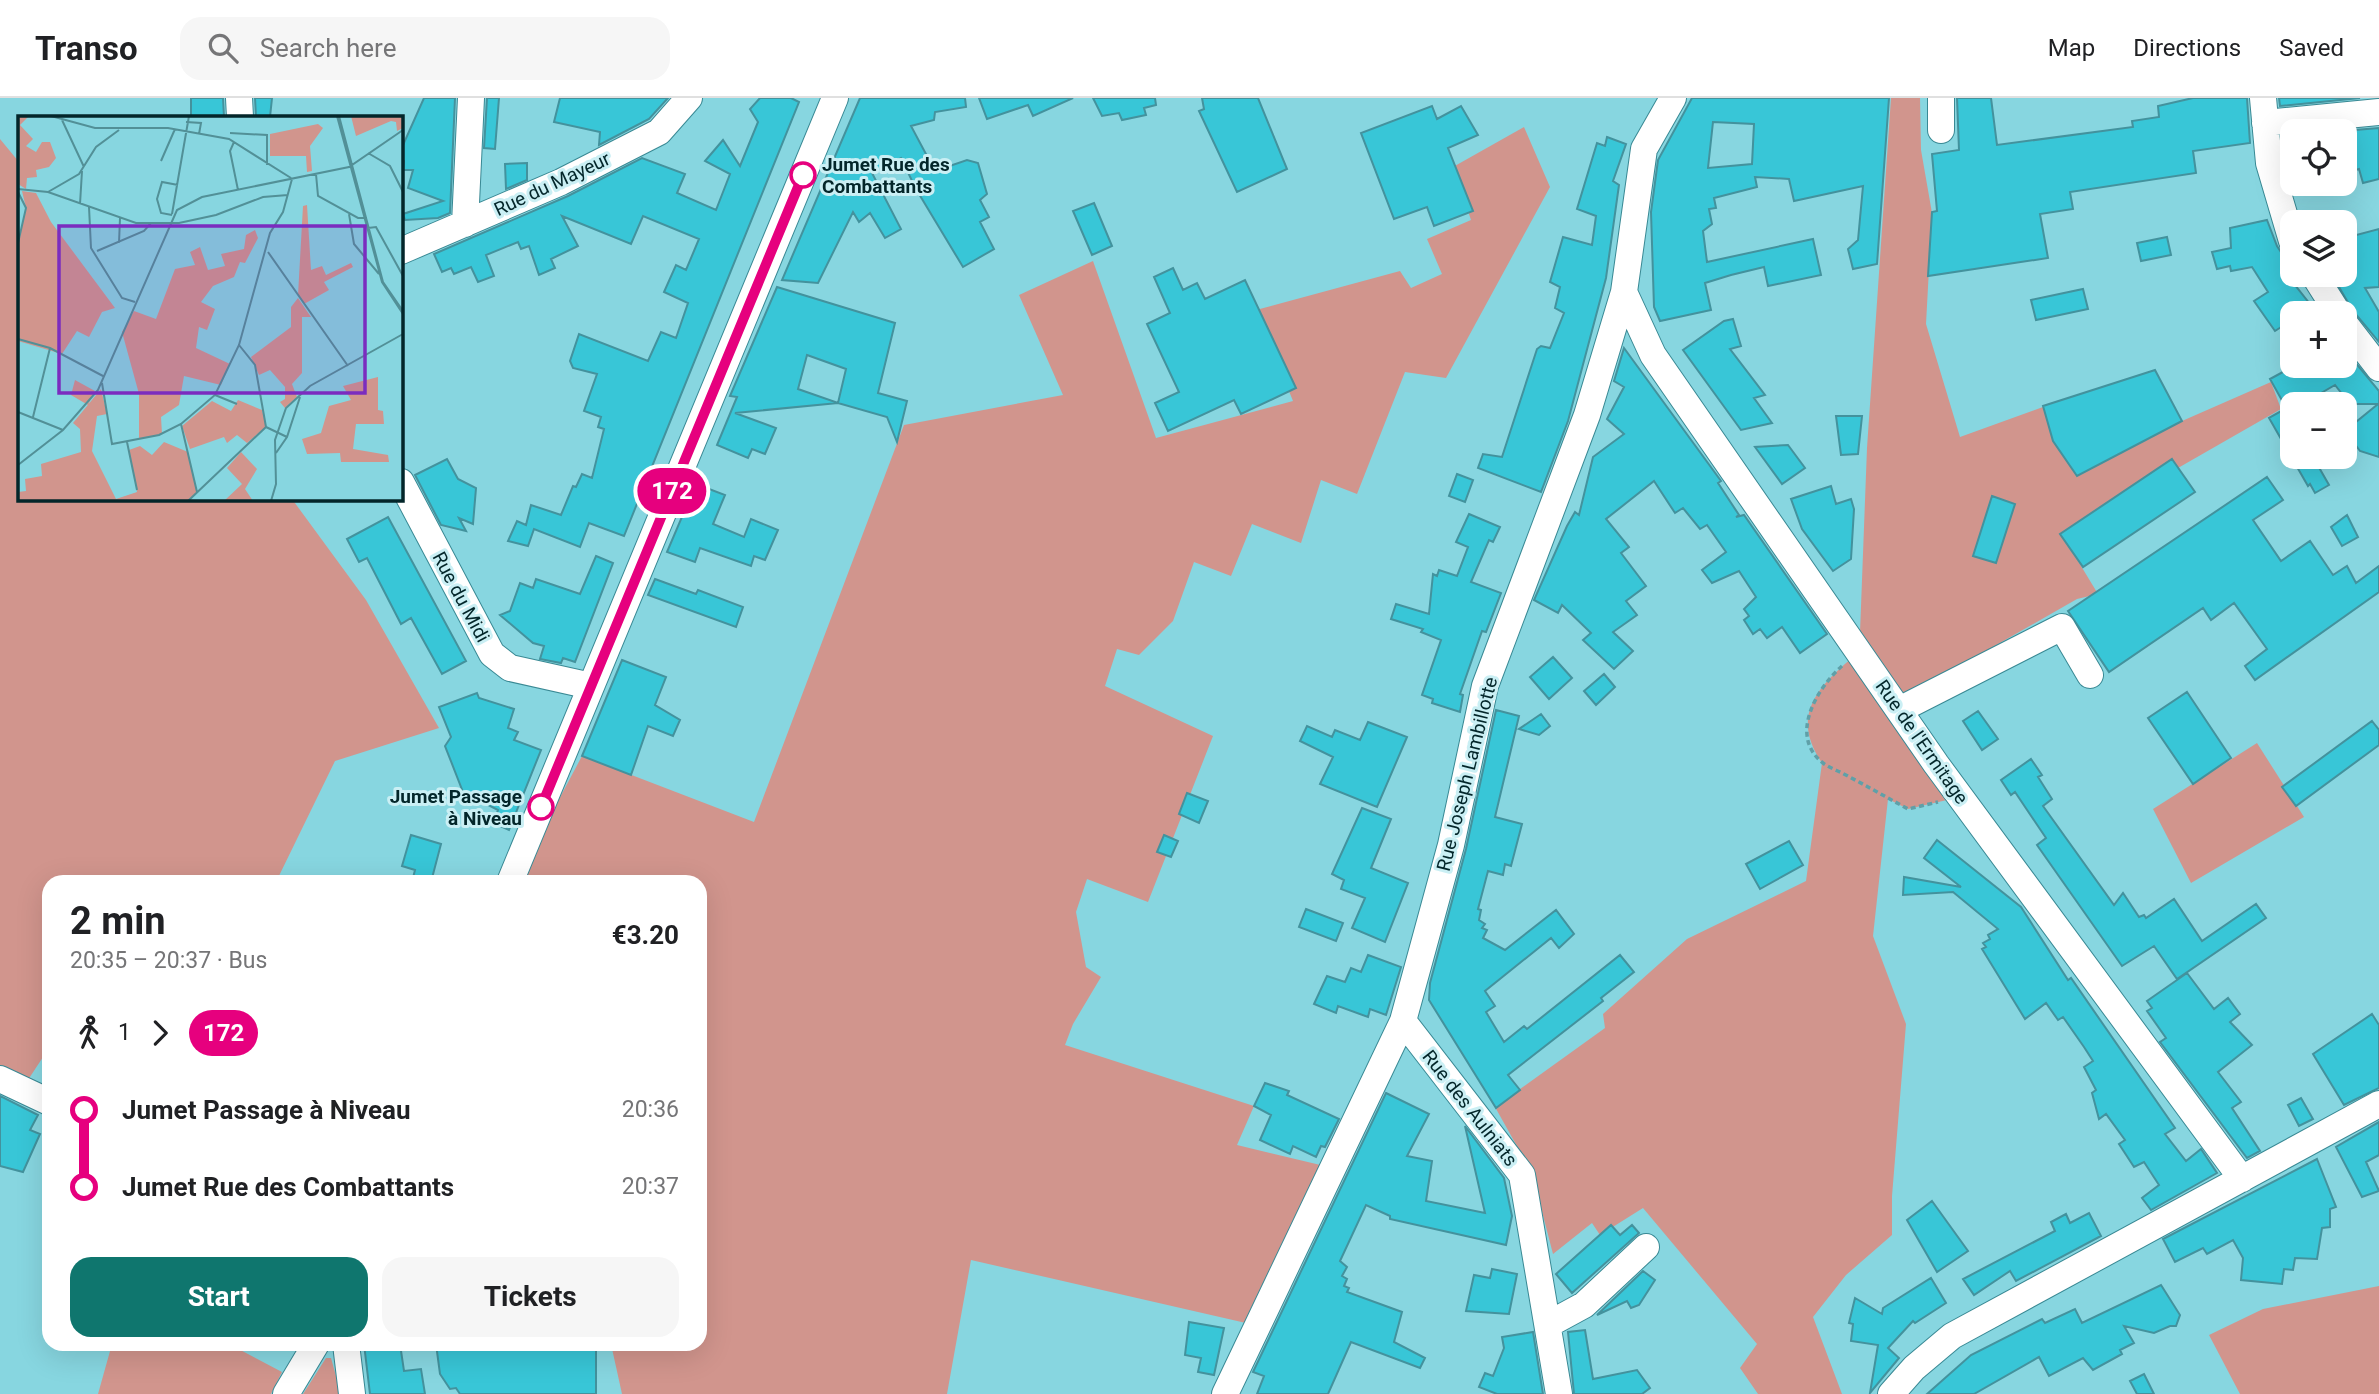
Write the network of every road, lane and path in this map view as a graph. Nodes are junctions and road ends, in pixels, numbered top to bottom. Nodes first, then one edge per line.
1 (239, 98) edge
2 (471, 98) edge
3 (689, 98) edge
4 (835, 98) edge
5 (1673, 98) edge
6 (1941, 98) edge
7 (2264, 111) edge
8 (2379, 112) edge
9 (240, 116) edge
10 (1941, 130) dead end
11 (2283, 210) edge
12 (464, 223) junction
13 (402, 251) edge
14 (1624, 292) junction
15 (2357, 340) edge
16 (2379, 368) edge
17 (402, 484) edge
18 (1859, 652) junction
19 (2090, 675) dead end
20 (592, 686) junction
21 (1899, 710) junction
22 (1961, 797) junction
23 (513, 875) edge
24 (1403, 1021) junction
25 (0, 1079) edge
26 (42, 1099) edge
27 (2379, 1104) edge
28 (2242, 1179) junction
29 (1646, 1247) dead end
30 (1549, 1324) junction
31 (312, 1351) edge
32 (347, 1351) edge
33 (286, 1394) edge
34 (352, 1394) edge
35 (1224, 1394) edge
36 (1559, 1394) edge
37 (1891, 1394) edge

1 - 9 street
2 - 12 street
3 - 12 street, Rue du Mayeur
4 - 20 street
5 - 14 street, Rue Joseph Lambillotte
6 - 10 street
7 - 8 street
7 - 11 street
12 - 13 street, Rue du Mayeur
14 - 18 street, Rue de l'Ermitage
14 - 24 street, Rue Joseph Lambillotte
15 - 16 street
17 - 20 street, Rue du Midi
18 - 21 street, Rue de l'Ermitage
18 - 22 path
19 - 21 street
20 - 23 street
21 - 22 street, Rue de l'Ermitage
22 - 28 street, Rue de l'Ermitage
24 - 30 street, Rue des Aulniats
24 - 35 street, Rue Joseph Lambillotte
25 - 26 street
27 - 28 street
28 - 37 street
29 - 30 street
30 - 36 street, Rue des Aulniats
31 - 33 street
32 - 34 street

